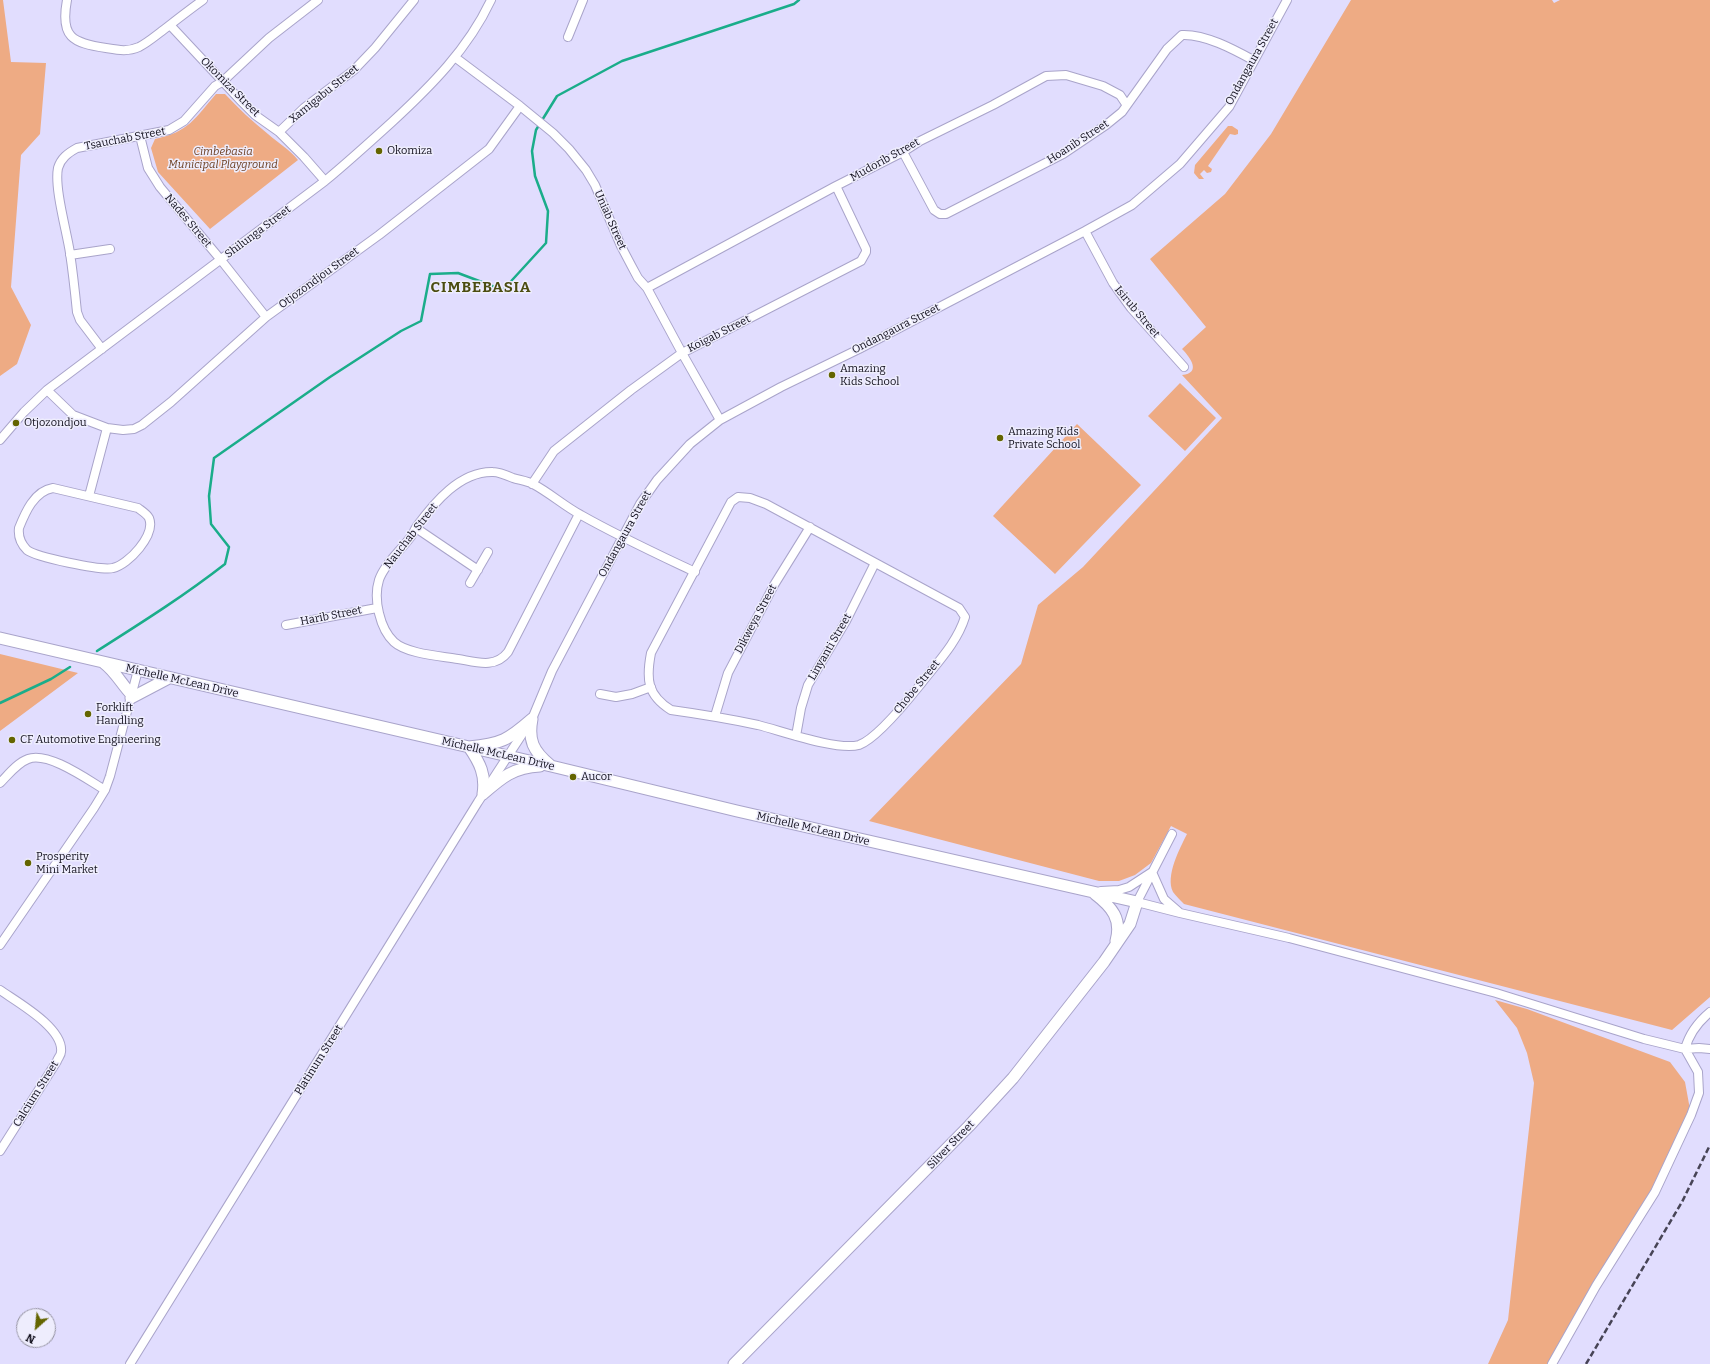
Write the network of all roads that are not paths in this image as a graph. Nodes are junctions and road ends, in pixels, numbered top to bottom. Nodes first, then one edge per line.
1 (67, 0) edge
2 (203, 0) edge
3 (318, 0) edge
4 (414, 0) edge
5 (491, 0) edge
6 (583, 0) edge
7 (1287, 0) edge
8 (170, 25) junction
9 (568, 37) dead end
10 (456, 58) junction
11 (1253, 60) junction
12 (222, 82) junction
13 (1126, 104) junction
14 (520, 106) junction
15 (279, 132) junction
16 (140, 136) junction
17 (903, 152) junction
18 (325, 181) junction
19 (836, 186) junction
20 (1085, 231) junction
21 (110, 249) dead end
22 (70, 255) junction
23 (221, 260) junction
24 (647, 288) junction
25 (266, 317) junction
26 (102, 349) junction
27 (682, 353) junction
28 (1184, 367) dead end
29 (46, 390) junction
30 (720, 420) junction
31 (107, 428) junction
32 (0, 440) edge
33 (532, 484) junction
34 (89, 496) junction
35 (579, 514) junction
36 (810, 527) junction
37 (416, 528) junction
38 (622, 537) junction
39 (488, 552) dead end
40 (876, 563) junction
41 (478, 570) junction
42 (695, 572) junction
43 (470, 583) dead end
44 (377, 608) junction
45 (286, 625) dead end
46 (0, 638) edge
47 (104, 662) junction
48 (138, 670) junction
49 (169, 678) junction
50 (651, 687) junction
51 (600, 694) dead end
52 (132, 697) junction
53 (715, 716) junction
54 (532, 719) junction
55 (796, 736) junction
56 (469, 747) junction
57 (508, 756) junction
58 (551, 766) junction
59 (0, 783) edge
60 (105, 790) junction
61 (483, 794) junction
62 (1172, 834) dead end
63 (1152, 872) junction
64 (1092, 892) junction
65 (1137, 902) junction
66 (1180, 913) junction
67 (0, 945) edge
68 (1114, 946) junction
69 (0, 990) edge
70 (1710, 1012) edge
71 (1685, 1049) junction
72 (1710, 1049) edge
73 (0, 1151) edge
74 (130, 1364) edge
75 (734, 1364) edge
76 (1552, 1364) edge

1 - 8 street
2 - 8 street
3 - 12 street, Tsauchab Street
4 - 15 street, Xamigabu Street
5 - 10 street, Shilunga Street
6 - 9 street
7 - 11 street, Ondangaura Street
8 - 12 street, Okomiza Street
10 - 14 street, Uniab Street
10 - 18 street, Shilunga Street
11 - 13 street, Hoanib Street
11 - 20 street, Ondangaura Street
12 - 15 street, Okomiza Street
12 - 16 street, Tsauchab Street
13 - 17 street, Mudorib Street
13 - 17 street, Hoanib Street
14 - 24 street, Uniab Street
14 - 25 street, Otjozondjou Street
15 - 18 street, Okomiza Street
16 - 22 street, Tsauchab Street
16 - 23 street, Nades Street
17 - 19 street, Mudorib Street
18 - 23 street, Shilunga Street
19 - 24 street, Mudorib Street
19 - 27 street, Koigab Street
20 - 28 street, Isirub Street
20 - 30 street, Ondangaura Street
21 - 22 street
22 - 26 street, Tsauchab Street
23 - 25 street, Nades Street
23 - 26 street, Shilunga Street
24 - 27 street, Uniab Street
25 - 31 street, Otjozondjou Street
26 - 29 street, Shilunga Street
27 - 30 street, Uniab Street
27 - 33 street, Koigab Street
29 - 31 street, Otjozondjou Street
29 - 32 street, Shilunga Street
30 - 38 street, Ondangaura Street
31 - 34 street
33 - 35 street, Nauchab Street
33 - 37 street, Nauchab Street
34 - 34 street
35 - 38 street, Nauchab Street
35 - 44 street, Nauchab Street
36 - 40 street, Chobe Street
36 - 42 street, Chobe Street
36 - 53 street, Dikweya Street
37 - 41 street
37 - 44 street, Nauchab Street
38 - 42 street
38 - 54 street, Ondangaura Street
39 - 41 street
40 - 55 street, Linyanti Street
40 - 55 street, Chobe Street
41 - 43 street
42 - 50 street, Chobe Street
44 - 45 street, Harib Street
46 - 47 street, Michelle McLean Drive
47 - 48 street, Michelle McLean Drive
47 - 52 street
48 - 49 street, Michelle McLean Drive
48 - 52 street
49 - 52 street
49 - 56 street, Michelle McLean Drive
50 - 51 street
50 - 53 street, Chobe Street
52 - 60 street
53 - 55 street, Chobe Street
54 - 56 street
54 - 57 street, Ondangaura Street
54 - 58 street
56 - 57 street, Michelle McLean Drive
56 - 61 street
57 - 58 street, Michelle McLean Drive
57 - 61 street, Platinum Street
58 - 61 street
58 - 64 street, Michelle McLean Drive
59 - 60 street
60 - 67 street
61 - 74 street, Platinum Street
62 - 63 street
63 - 64 street
63 - 65 street
63 - 66 street
64 - 65 street, Michelle McLean Drive
64 - 68 street
65 - 66 street
65 - 68 street, Silver Street
66 - 71 street
68 - 75 street, Silver Street
69 - 73 street, Calcium Street
70 - 71 street
71 - 72 street
71 - 76 street

